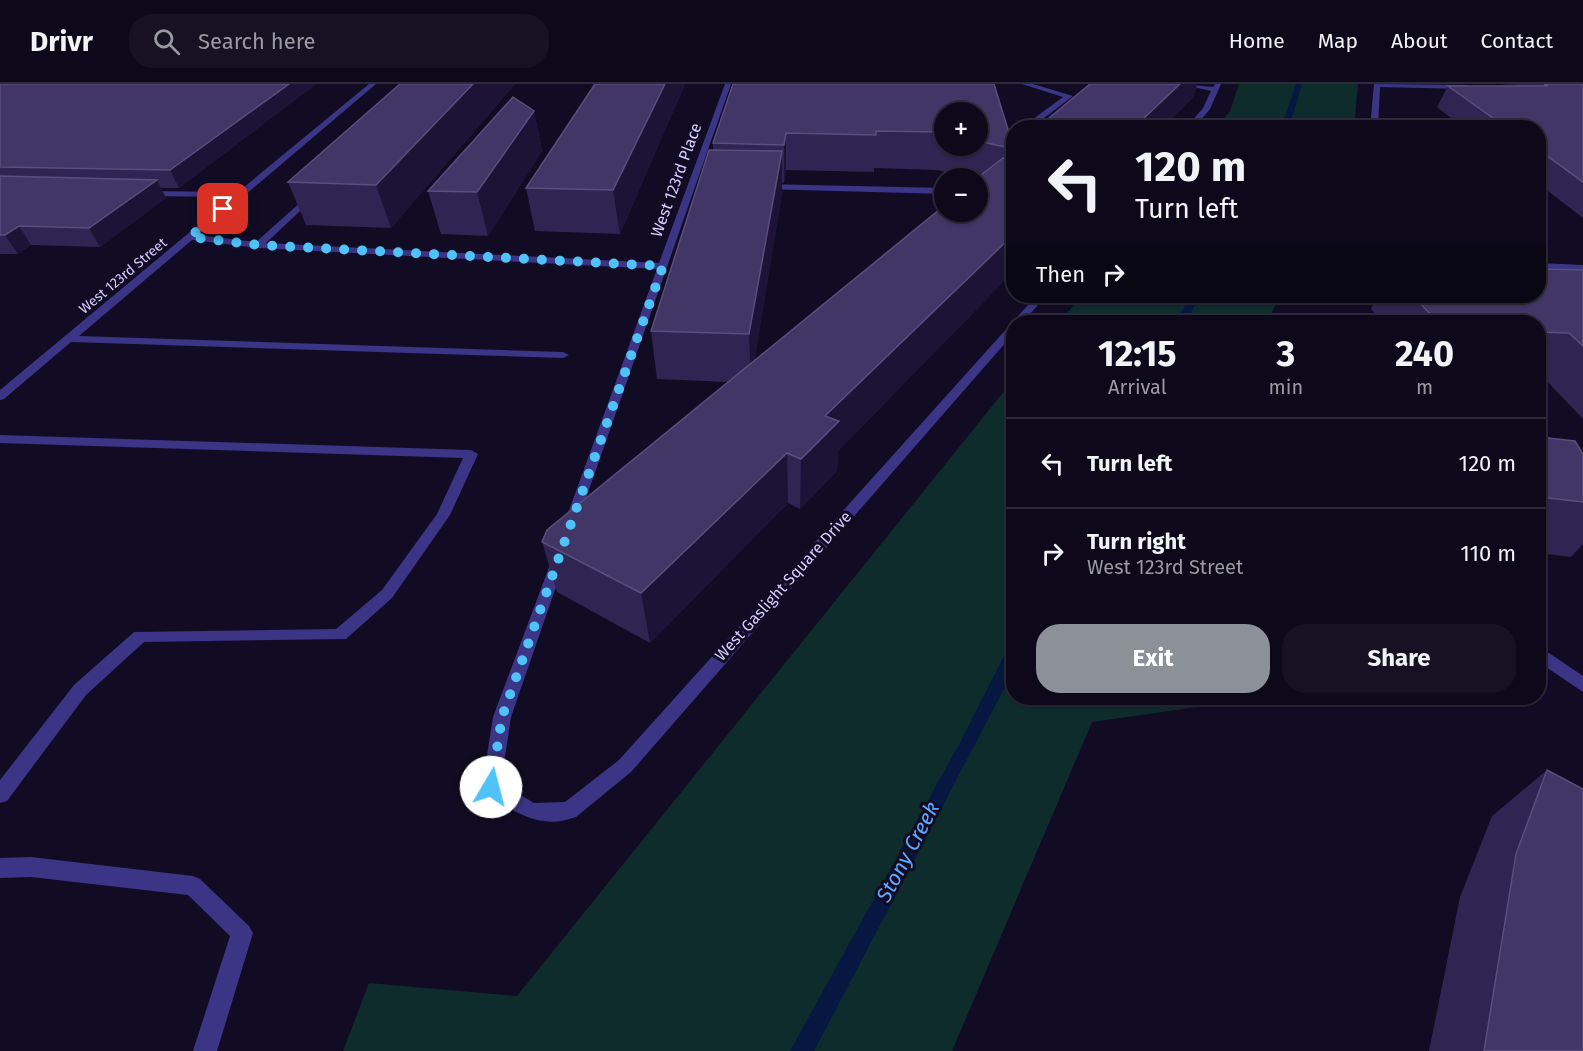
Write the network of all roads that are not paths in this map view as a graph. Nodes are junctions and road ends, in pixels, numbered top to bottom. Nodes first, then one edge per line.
1 (373, 84) edge
2 (728, 84) edge
3 (1025, 84) edge
4 (1184, 84) edge
5 (1377, 84) edge
6 (1216, 87) edge
7 (1471, 87) edge
8 (1036, 120) edge
9 (1197, 120) edge
10 (1375, 120) edge
11 (749, 187) edge
12 (319, 189) edge
13 (934, 191) edge
14 (132, 193) edge
15 (240, 195) junction
16 (190, 237) junction
17 (258, 245) junction
18 (663, 266) junction
19 (1546, 266) edge
20 (1583, 268) edge
21 (1034, 303) edge
22 (1023, 315) edge
23 (1006, 334) edge
24 (68, 339) junction
25 (563, 355) dead end
26 (0, 396) edge
27 (0, 439) edge
28 (1549, 660) dead end
29 (1583, 685) edge
30 (0, 795) edge
31 (532, 813) joint
32 (0, 868) edge
33 (205, 1051) edge

1 - 15 street, West 123rd Street
2 - 18 street, West 123rd Place
3 - 8 street
4 - 6 street
5 - 7 street
5 - 10 street
6 - 9 street
11 - 13 street
12 - 17 street
14 - 15 street
15 - 16 street, West 123rd Street
16 - 17 street
16 - 24 street, West 123rd Street
17 - 18 street
18 - 31 street, West 123rd Place
19 - 20 street
21 - 22 street, West Gaslight Square Drive
23 - 31 street, West Gaslight Square Drive
24 - 25 street
24 - 26 street, West 123rd Street
27 - 30 street
28 - 29 street
32 - 33 street

